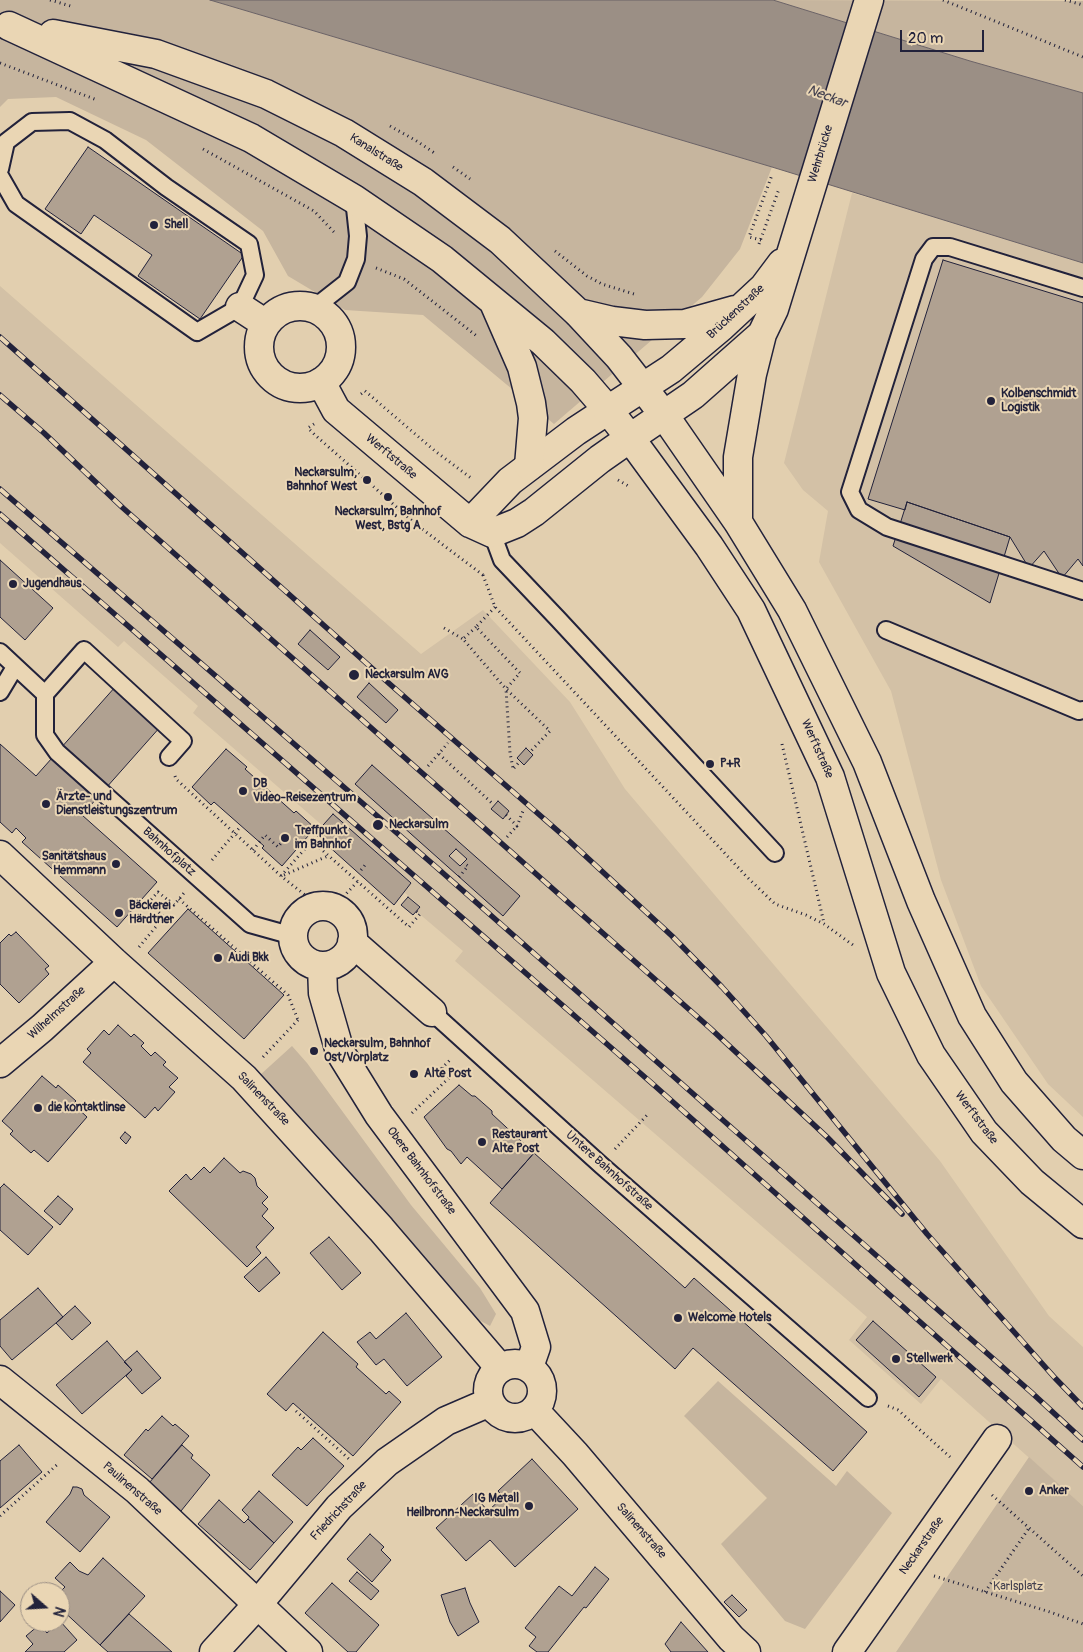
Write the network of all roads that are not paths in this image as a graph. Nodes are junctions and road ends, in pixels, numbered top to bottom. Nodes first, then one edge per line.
1 (869, 0) edge
2 (5, 25) edge
3 (0, 169) edge
4 (0, 176) edge
5 (354, 198) junction
6 (792, 250) junction
7 (1083, 288) edge
8 (493, 299) junction
9 (240, 307) junction
10 (744, 307) junction
11 (314, 308) junction
12 (578, 313) junction
13 (266, 324) junction
14 (762, 334) junction
15 (321, 382) junction
16 (643, 387) junction
17 (608, 410) junction
18 (664, 415) junction
19 (630, 438) junction
20 (529, 466) junction
21 (738, 522) junction
22 (481, 528) junction
23 (1083, 591) edge
24 (886, 630) dead end
25 (0, 652) edge
26 (15, 667) junction
27 (0, 692) edge
28 (45, 694) junction
29 (1083, 710) edge
30 (168, 757) road end
31 (774, 853) dead end
32 (0, 855) edge
33 (293, 936) junction
34 (352, 942) junction
35 (118, 966) junction
36 (322, 966) junction
37 (432, 1012) joint
38 (0, 1063) edge
39 (1083, 1155) edge
40 (1083, 1224) edge
41 (529, 1367) junction
42 (500, 1368) junction
43 (0, 1380) edge
44 (868, 1398) road end
45 (490, 1402) junction
46 (534, 1410) junction
47 (997, 1439) dead end
48 (258, 1605) junction
49 (214, 1652) edge
50 (308, 1652) edge
51 (746, 1652) edge
52 (847, 1652) edge

1 - 6 main road, Wehrbrücke
2 - 5 main road, Kanalstraße
2 - 12 main road, Kanalstraße
3 - 9 lane
4 - 9 lane
5 - 8 main road, Kanalstraße
5 - 11 lane
6 - 10 main road, Brückenstraße
6 - 14 main road, Brückenstraße
7 - 23 lane
8 - 17 main road, Kanalstraße
8 - 20 main road
9 - 13 main road
10 - 12 main road
10 - 16 main road, Brückenstraße
11 - 13 main road
11 - 15 main road
12 - 16 main road, Kanalstraße
13 - 15 main road
14 - 18 main road, Brückenstraße
14 - 21 main road
15 - 22 main road, Werftstraße
16 - 17 main road, Brückenstraße
16 - 18 main road, Kanalstraße
17 - 19 main road, Kanalstraße
17 - 20 main road
18 - 19 main road, Brückenstraße
18 - 21 main road
19 - 22 main road
19 - 40 main road, Werftstraße
20 - 22 main road
21 - 39 main road
22 - 31 lane
24 - 29 lane
25 - 26 lane
26 - 27 lane
26 - 28 lane
28 - 30 lane
28 - 33 lane, Bahnhofplatz
32 - 35 main road, Salinenstraße
33 - 34 main road
33 - 36 main road
34 - 36 main road
34 - 37 main road, Untere Bahnhofstraße
35 - 38 main road, Wilhelmstraße
35 - 42 main road, Salinenstraße
36 - 41 main road, Obere Bahnhofstraße
37 - 44 lane, Untere Bahnhofstraße
41 - 42 main road
41 - 46 main road
42 - 45 main road
43 - 48 main road, Paulinenstraße
45 - 46 main road
45 - 48 main road, Friedrichstraße
46 - 51 main road, Salinenstraße
47 - 52 main road, Neckarstraße
48 - 49 main road, Friedrichstraße
48 - 50 main road, Paulinenstraße

